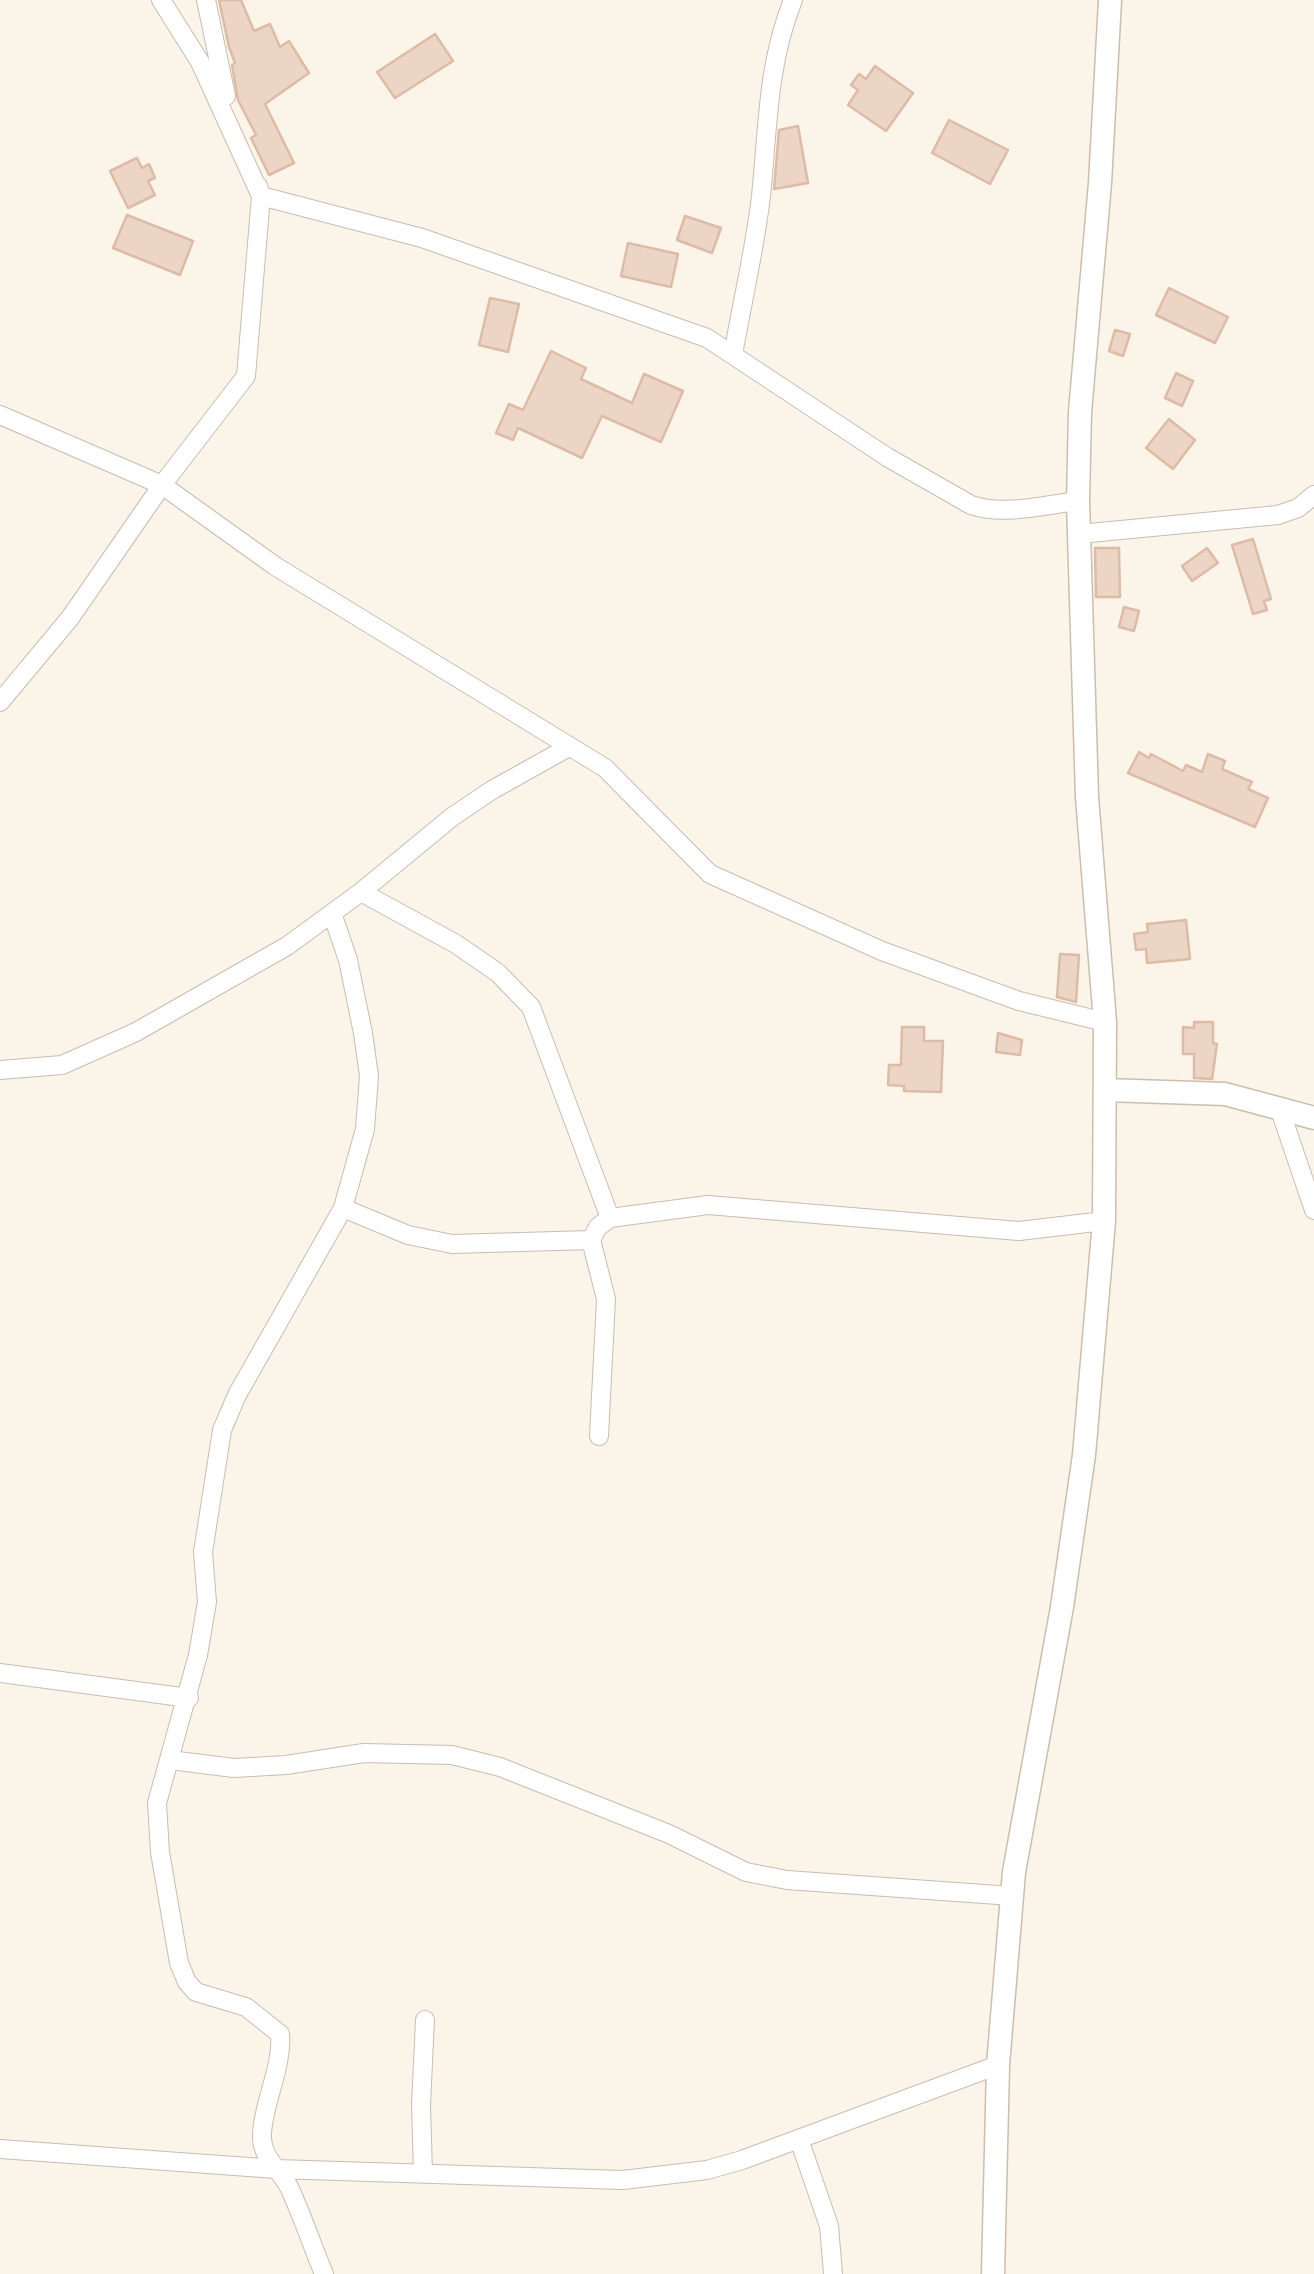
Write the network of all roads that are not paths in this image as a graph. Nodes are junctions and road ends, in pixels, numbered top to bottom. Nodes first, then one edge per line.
1 (161, 0) edge
2 (206, 0) edge
3 (792, 0) edge
4 (1110, 0) edge
5 (261, 196) junction
6 (732, 355) junction
7 (0, 415) edge
8 (162, 484) junction
9 (1314, 495) edge
10 (1078, 501) junction
11 (1079, 534) junction
12 (0, 702) edge
13 (569, 746) junction
14 (360, 892) junction
15 (332, 913) junction
16 (1105, 1022) junction
17 (0, 1070) edge
18 (1106, 1090) junction
19 (1280, 1110) junction
20 (1314, 1118) edge
21 (342, 1208) junction
22 (1314, 1210) edge
23 (610, 1218) junction
24 (1104, 1221) junction
25 (591, 1240) junction
26 (599, 1436) dead end
27 (0, 1673) edge
28 (189, 1698) junction
29 (170, 1760) junction
30 (1012, 1896) junction
31 (425, 2020) dead end
32 (998, 2065) junction
33 (799, 2139) junction
34 (0, 2149) edge
35 (276, 2169) junction
36 (424, 2172) junction
37 (324, 2274) edge
38 (833, 2274) edge
39 (993, 2274) edge

1 - 5 street
2 - 5 street
3 - 6 street
4 - 10 street
5 - 6 street
5 - 8 street
6 - 10 street
7 - 8 street
8 - 12 street
8 - 13 street
9 - 11 street
10 - 11 street
11 - 16 street
13 - 14 street
13 - 16 street
14 - 15 street
14 - 23 street
15 - 17 street
15 - 21 street
16 - 18 street
18 - 19 street
18 - 24 street
19 - 20 street
19 - 22 street
21 - 25 street
21 - 28 street
23 - 24 street
23 - 25 street
24 - 30 street
25 - 26 street
27 - 28 street
28 - 29 street
29 - 30 street
29 - 35 street
30 - 32 street
31 - 36 street
32 - 33 street
32 - 39 street
33 - 36 street
33 - 38 street
34 - 35 street
35 - 36 street
35 - 37 street

